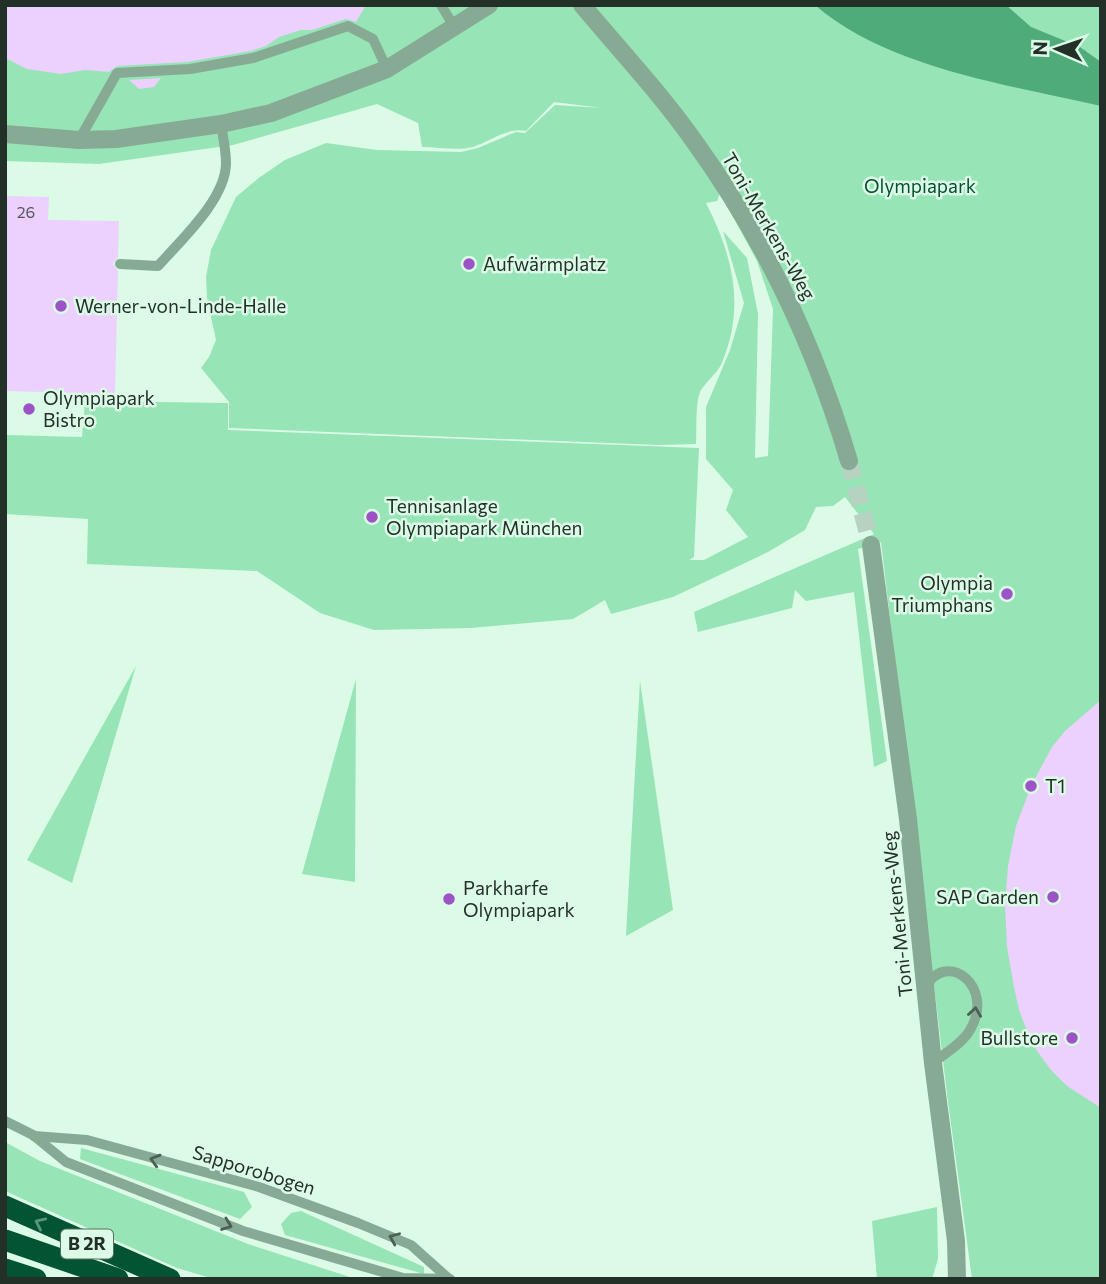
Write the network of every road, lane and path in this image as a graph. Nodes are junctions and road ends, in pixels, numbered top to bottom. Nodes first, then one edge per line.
1 (441, 5) edge
2 (489, 5) edge
3 (582, 5) edge
4 (455, 28) junction
5 (387, 69) junction
6 (221, 124) junction
7 (5, 134) edge
8 (79, 140) junction
9 (120, 264) dead end
10 (849, 461) tunnel mouth
11 (871, 545) tunnel mouth
12 (926, 987) junction
13 (933, 1063) junction
14 (5, 1121) edge
15 (33, 1135) junction
16 (5, 1206) edge
17 (5, 1240) edge
18 (5, 1269) edge
19 (449, 1278) edge
20 (36, 1279) edge
21 (118, 1279) edge
22 (170, 1279) edge
23 (957, 1279) edge

1 - 4 lane
2 - 4 street
3 - 10 street, Toni-Merkens-Weg
4 - 5 street
5 - 6 street
5 - 8 lane
6 - 8 street
6 - 9 lane
7 - 8 street
11 - 12 street, Toni-Merkens-Weg
12 - 13 street, Toni-Merkens-Weg
13 -> 12 lane
13 - 23 street, Toni-Merkens-Weg
14 - 15 lane, Sapporobogen
15 -> 19 lane, Sapporobogen
19 -> 15 lane, Sapporobogen
22 -> 16 highway, B 2R
17 - 21 highway
18 - 20 highway

